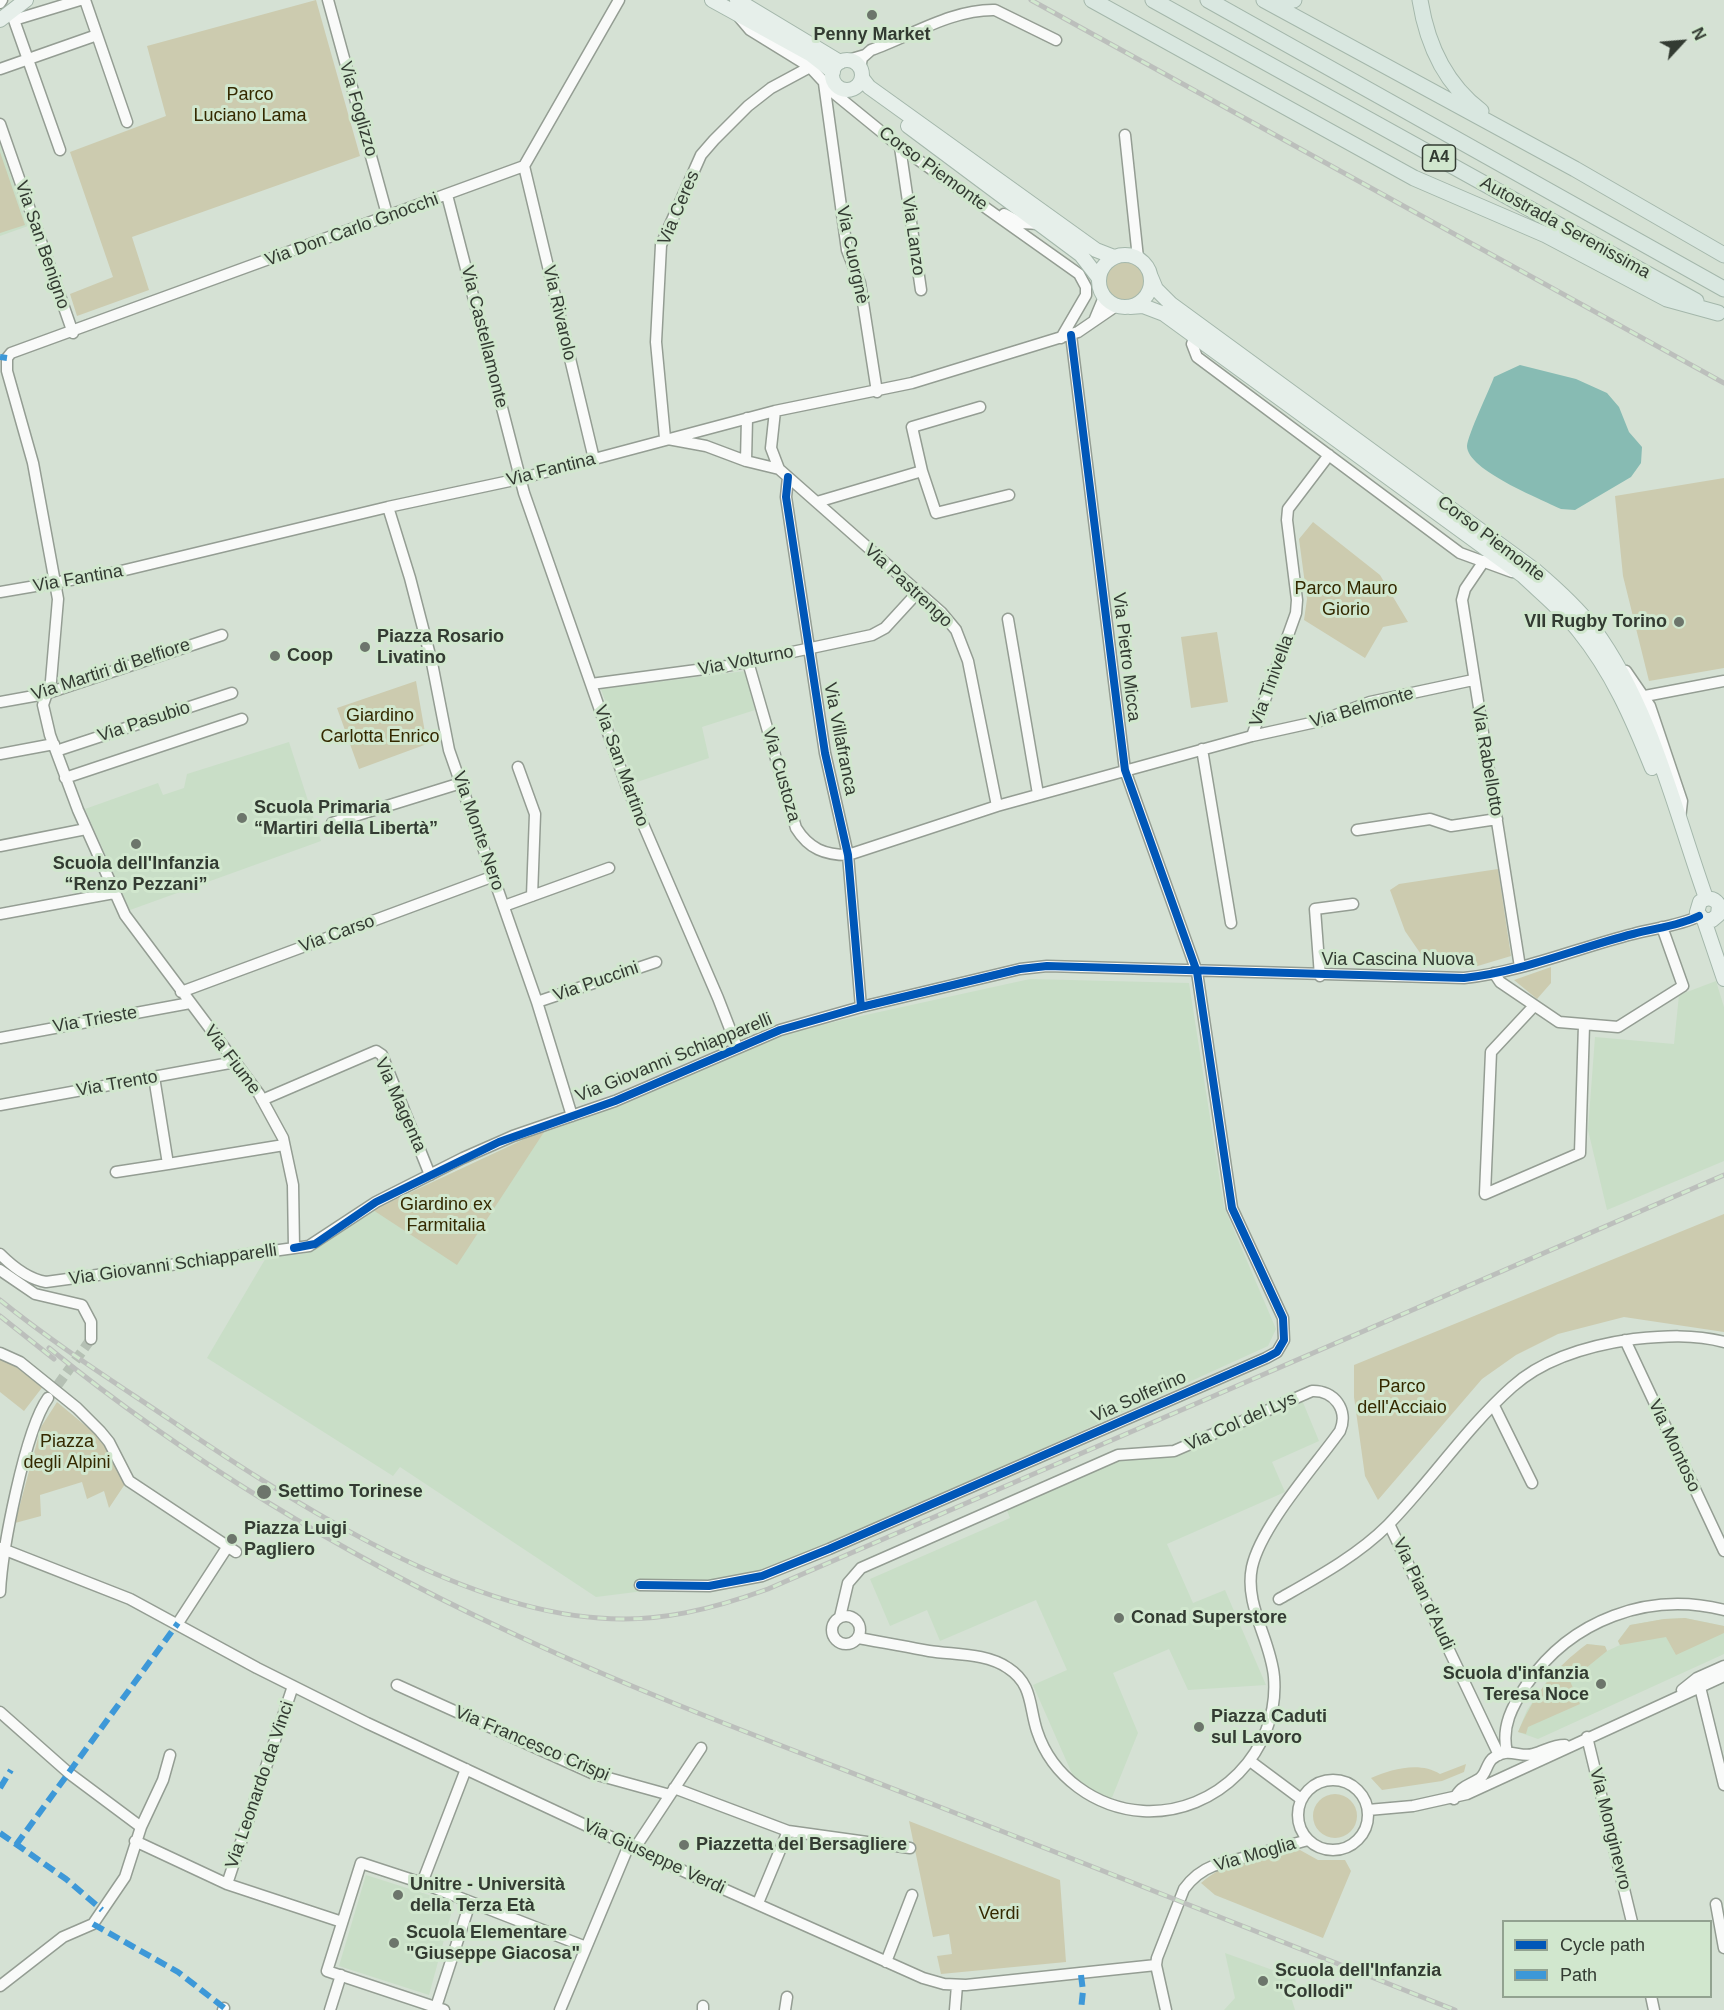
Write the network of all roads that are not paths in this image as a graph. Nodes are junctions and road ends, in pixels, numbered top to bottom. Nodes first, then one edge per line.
1 (26, 0) edge
2 (80, 0) edge
3 (85, 0) edge
4 (328, 0) edge
5 (619, 0) edge
6 (712, 0) edge
7 (1092, 0) edge
8 (1153, 0) edge
9 (1208, 0) edge
10 (1264, 0) edge
11 (1280, 0) edge
12 (1294, 0) edge
13 (1419, 0) edge
14 (736, 6) edge
15 (0, 20) edge
16 (97, 35) junction
17 (1056, 40) dead end
18 (28, 59) junction
19 (810, 67) junction
20 (0, 69) edge
21 (836, 69) junction
22 (861, 72) junction
23 (128, 122) dead end
24 (0, 124) edge
25 (1125, 135) dead end
26 (900, 147) junction
27 (60, 150) dead end
28 (524, 166) junction
29 (1575, 169) junction
30 (447, 195) junction
31 (971, 198) junction
32 (388, 218) junction
33 (1040, 224) junction
34 (1724, 255) edge
35 (1114, 257) junction
36 (1138, 258) junction
37 (1098, 277) junction
38 (1151, 278) junction
39 (1724, 289) edge
40 (921, 290) dead end
41 (1104, 297) junction
42 (1116, 306) junction
43 (1130, 307) junction
44 (1721, 315) edge
45 (1094, 321) junction
46 (73, 333) junction
47 (1066, 336) junction
48 (1196, 337) junction
49 (4, 357) edge
50 (877, 392) junction
51 (980, 407) dead end
52 (775, 411) junction
53 (747, 417) junction
54 (665, 438) junction
55 (1329, 455) junction
56 (594, 459) junction
57 (746, 461) junction
58 (922, 471) junction
59 (783, 473) junction
60 (519, 479) junction
61 (1009, 495) dead end
62 (817, 502) junction
63 (388, 507) junction
64 (1484, 561) junction
65 (55, 584) junction
66 (1533, 585) junction
67 (0, 592) edge
68 (918, 592) junction
69 (1008, 619) dead end
70 (1594, 630) junction
71 (222, 635) dead end
72 (808, 649) junction
73 (748, 662) junction
74 (1473, 680) junction
75 (1724, 681) edge
76 (591, 684) junction
77 (232, 693) dead end
78 (45, 694) junction
79 (1645, 696) junction
80 (0, 702) edge
81 (242, 719) dead end
82 (1252, 736) junction
83 (55, 748) junction
84 (1202, 749) junction
85 (0, 754) edge
86 (518, 767) dead end
87 (1125, 770) junction
88 (65, 778) junction
89 (461, 783) junction
90 (1038, 794) junction
91 (997, 806) junction
92 (1497, 819) junction
93 (1679, 822) junction
94 (332, 823) dead end
95 (86, 829) junction
96 (1358, 830) dead end
97 (0, 846) edge
98 (848, 855) junction
99 (609, 868) dead end
100 (494, 876) junction
101 (114, 893) junction
102 (532, 896) junction
103 (1353, 904) dead end
104 (504, 906) junction
105 (1712, 912) edge
106 (0, 914) edge
107 (1231, 923) dead end
108 (1662, 927) junction
109 (1724, 952) edge
110 (656, 962) dead end
111 (1520, 967) junction
112 (1197, 972) junction
113 (1494, 973) junction
114 (1320, 976) junction
115 (1724, 979) edge
116 (181, 992) junction
117 (537, 1002) junction
118 (190, 1003) junction
119 (861, 1006) junction
120 (1533, 1007) junction
121 (1584, 1025) junction
122 (0, 1038) edge
123 (737, 1047) junction
124 (235, 1062) junction
125 (154, 1077) junction
126 (262, 1100) junction
127 (0, 1105) edge
128 (572, 1116) junction
129 (284, 1145) junction
130 (168, 1164) junction
131 (116, 1172) dead end
132 (430, 1175) junction
133 (294, 1248) junction
134 (0, 1254) edge
135 (0, 1270) edge
136 (91, 1339) dead end
137 (1625, 1341) junction
138 (1724, 1342) edge
139 (0, 1353) edge
140 (48, 1398) tunnel mouth
141 (1494, 1406) junction
142 (1532, 1483) dead end
143 (1389, 1524) junction
144 (2, 1547) edge
145 (1724, 1551) edge
146 (640, 1584) dead end
147 (0, 1592) edge
148 (1279, 1599) dead end
149 (1724, 1610) edge
150 (840, 1617) junction
151 (178, 1623) junction
152 (858, 1638) junction
153 (1724, 1666) edge
154 (1724, 1676) edge
155 (397, 1685) dead end
156 (293, 1686) junction
157 (1700, 1687) junction
158 (1667, 1701) junction
159 (0, 1712) edge
160 (1507, 1722) junction
161 (1487, 1730) junction
162 (1587, 1737) junction
163 (1571, 1744) junction
164 (701, 1748) dead end
165 (1503, 1754) junction
166 (170, 1755) dead end
167 (1250, 1761) junction
168 (466, 1769) junction
169 (1724, 1785) edge
170 (672, 1791) junction
171 (1301, 1799) junction
172 (1454, 1799) junction
173 (1368, 1810) junction
174 (141, 1827) junction
175 (788, 1831) junction
176 (1308, 1840) junction
177 (135, 1841) junction
178 (632, 1847) junction
179 (910, 1848) dead end
180 (422, 1883) junction
181 (227, 1884) junction
182 (912, 1895) dead end
183 (470, 1903) junction
184 (758, 1904) junction
185 (1716, 1905) dead end
186 (1632, 1920) edge
187 (342, 1922) junction
188 (586, 1947) junction
189 (1724, 1948) edge
190 (886, 1962) junction
191 (1156, 1965) junction
192 (341, 1976) junction
193 (957, 1985) junction
194 (0, 1986) edge
195 (787, 1997) dead end
196 (440, 2009) edge
197 (330, 2010) edge
198 (560, 2010) edge
199 (785, 2010) edge
200 (955, 2010) edge
201 (1166, 2010) edge

1 - 15 main road
2 - 18 street
3 - 16 street
4 - 32 street, Via Foglizzo
5 - 28 street
6 - 14 main road, Corso Piemonte
7 - 44 highway
8 - 44 highway, Autostrada Serenissima / A4
9 - 39 highway, Autostrada Serenissima / A4
10 - 29 highway
11 - 12 highway
13 - 29 highway
14 - 19 street, Corso Piemonte
14 - 21 main road, Corso Piemonte
16 - 18 street
16 - 23 street
17 - 22 street
18 - 20 street
18 - 27 street
19 - 21 street, Corso Piemonte
19 - 54 street, Via Ceres
21 - 22 main road
21 - 22 main road
21 - 26 street, Corso Piemonte
21 - 50 street, Via Cuorgnè
22 - 33 main road, Corso Piemonte
22 - 35 main road, Corso Piemonte
24 - 46 street, Via San Benigno
25 - 36 street
26 - 31 street, Corso Piemonte
26 - 40 street, Via Lanzo
28 - 30 street, Via Don Carlo Gnocchi
28 - 56 street, Via Rivarolo
29 - 34 highway
30 - 32 street, Via Don Carlo Gnocchi
30 - 60 street, Via Castellamonte
31 - 33 street
31 - 47 street, Corso Piemonte
32 - 46 street, Via Don Carlo Gnocchi
33 - 37 main road, Corso Piemonte
35 - 36 main road
35 - 37 main road
36 - 38 main road
37 - 41 main road
38 - 43 main road
38 - 70 main road, Corso Piemonte
41 - 42 main road
41 - 45 street
42 - 43 main road
42 - 45 street, Via Fantina
43 - 48 main road, Corso Piemonte
45 - 47 street, Via Fantina
46 - 49 street, Via Don Carlo Gnocchi
47 - 50 street, Via Fantina
47 - 87 street, Via Pietro Micca
48 - 55 street, Corso Piemonte
48 - 66 main road, Corso Piemonte
49 - 65 street, Via Fiume
50 - 52 street, Via Fantina
51 - 58 street
52 - 53 street, Via Fantina
52 - 59 street
53 - 54 street, Via Fantina
53 - 57 street
54 - 56 street, Via Fantina
54 - 57 street, Via Pastrengo
55 - 64 street, Corso Piemonte
55 - 82 street, Via Tinivella
56 - 60 street, Via Fantina
57 - 59 street, Via Pastrengo
58 - 61 street
58 - 62 street
59 - 62 street, Via Pastrengo
59 - 72 street, Via Villafranca
60 - 63 street, Via Fantina
60 - 76 street, Via San Martino
62 - 68 street, Via Pastrengo
63 - 65 street, Via Fantina
63 - 89 street, Via Monte Nero
64 - 66 street, Corso Piemonte
64 - 74 street, Via Rabellotto
65 - 67 street, Via Fantina
65 - 78 street, Via Fiume
66 - 105 main road, Corso Piemonte
68 - 72 street, Via Volturno
68 - 91 street, Via Pastrengo
69 - 90 street
70 - 79 street
70 - 93 main road, Corso Piemonte
71 - 78 street, Via Martiri di Belfiore
72 - 73 street, Via Volturno
72 - 98 street, Via Villafranca
73 - 76 street, Via Volturno
73 - 98 street, Via Custoza
74 - 82 street, Via Belmonte
74 - 92 street, Via Rabellotto
75 - 79 street
76 - 123 street, Via San Martino
77 - 83 street, Via Pasubio
78 - 80 street, Via Martiri di Belfiore
78 - 83 street, Via Fiume
79 - 93 street
81 - 88 street
82 - 84 street, Via Tinivella
83 - 85 street, Via Pasubio
83 - 88 street, Via Fiume
84 - 87 street, Via Tinivella
84 - 107 street
86 - 102 street
87 - 90 street, Via Tinivella
87 - 112 street, Via Pietro Micca
88 - 95 street, Via Fiume
89 - 94 street
89 - 100 street, Via Monte Nero
90 - 91 street, Via Tinivella
91 - 98 street, Via Tinivella
92 - 96 street
92 - 111 street, Via Rabellotto
93 - 105 main road, Corso Piemonte
95 - 97 street
95 - 101 street, Via Fiume
98 - 119 street, Via Villafranca
99 - 102 street
100 - 104 street, Via Monte Nero
100 - 116 street, Via Carso
101 - 106 street
101 - 116 street, Via Fiume
102 - 104 street
103 - 114 street
104 - 117 street, Via Monte Nero
105 - 108 street, Via Cascina Nuova
105 - 109 main road
105 - 115 main road
108 - 111 street, Via Cascina Nuova
108 - 121 street
110 - 117 street, Via Puccini
111 - 113 street, Via Cascina Nuova
112 - 114 street, Via Cascina Nuova
112 - 119 street, Via Giovanni Schiapparelli
112 - 146 street, Via Solferino
113 - 114 street, Via Cascina Nuova
113 - 120 street
116 - 118 street, Via Fiume
117 - 128 street, Via Monte Nero
118 - 122 street, Via Trieste
118 - 124 street, Via Fiume
119 - 123 street, Via Giovanni Schiapparelli
120 - 121 street
120 - 121 street
123 - 128 street, Via Giovanni Schiapparelli
124 - 125 street, Via Trento
124 - 126 street, Via Fiume
125 - 127 street, Via Trento
125 - 130 street
126 - 129 street, Via Fiume
126 - 132 street, Via Magenta
128 - 132 street, Via Giovanni Schiapparelli
129 - 130 street
129 - 133 street, Via Fiume
130 - 131 street
132 - 133 street, Via Giovanni Schiapparelli
133 - 134 street, Via Giovanni Schiapparelli
135 - 136 street
137 - 138 street
137 - 141 street
137 - 145 street, Via Montoso
139 - 151 street
140 - 144 street
141 - 142 street
141 - 143 street
143 - 148 street
143 - 161 street, Via Pian d'Audi
144 - 147 street
144 - 151 street, Via Giuseppe Verdi
149 - 160 street
150 - 152 street
150 - 152 street, Via Col del Lys
150 - 167 street, Via Col del Lys
151 - 156 street, Via Giuseppe Verdi
152 - 167 street, Via Col del Lys
153 - 158 street
154 - 157 street
155 - 170 street, Via Francesco Crispi
156 - 168 street, Via Giuseppe Verdi
156 - 181 street, Via Leonardo da Vinci
157 - 158 street
157 - 169 street
158 - 162 street
159 - 174 street
160 - 161 street
160 - 165 street
161 - 165 street, Via Pian d'Audi
162 - 163 street
162 - 186 street, Via Monginevro
163 - 165 street
163 - 172 street
164 - 170 street
165 - 172 street
166 - 174 street
167 - 171 street
168 - 178 street, Via Giuseppe Verdi
168 - 180 street
170 - 175 street
170 - 178 street
171 - 173 street
171 - 176 street, Via Moglia
172 - 173 street
173 - 176 street, Via Moglia
174 - 177 street
175 - 179 street
175 - 184 street
176 - 191 street, Via Moglia
177 - 181 street
177 - 194 street
178 - 184 street, Via Giuseppe Verdi
178 - 188 street
180 - 183 street
180 - 187 street
181 - 187 street
182 - 190 street
183 - 188 street
183 - 196 street
184 - 190 street, Via Giuseppe Verdi
185 - 189 street
187 - 192 street
188 - 198 street
190 - 193 street, Via Giuseppe Verdi
191 - 193 street, Via Giuseppe Verdi
191 - 201 street
192 - 196 street
192 - 197 street
193 - 200 street
195 - 199 street

